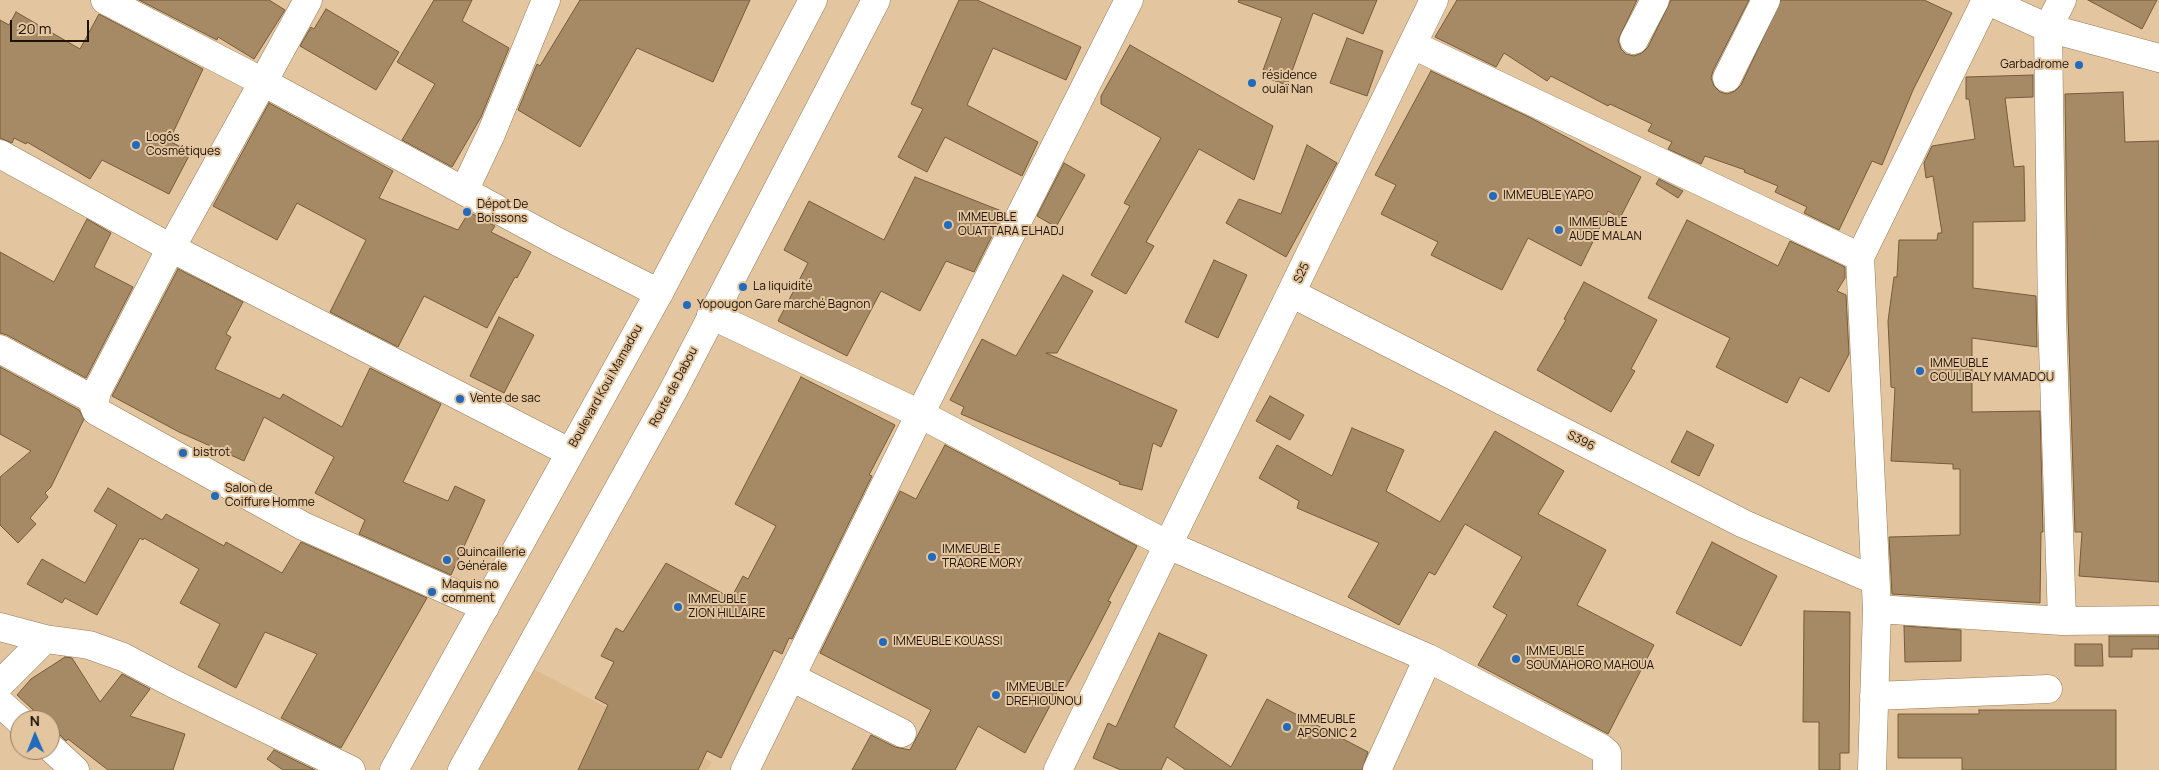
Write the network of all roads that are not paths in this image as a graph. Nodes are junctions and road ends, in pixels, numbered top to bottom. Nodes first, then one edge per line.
1 (106, 0) edge
2 (308, 0) edge
3 (546, 0) edge
4 (813, 0) edge
5 (876, 0) edge
6 (1129, 0) edge
7 (1434, 0) edge
8 (1655, 0) edge
9 (1766, 0) edge
10 (1986, 0) edge
11 (2062, 0) edge
12 (2048, 28) junction
13 (1634, 40) dead end
14 (1413, 45) junction
15 (2159, 58) edge
16 (1727, 78) dead end
17 (264, 82) junction
18 (0, 154) edge
19 (464, 191) junction
20 (171, 248) junction
21 (1860, 257) junction
22 (659, 292) junction
23 (1292, 293) junction
24 (711, 315) junction
25 (0, 349) edge
26 (94, 400) junction
27 (920, 414) junction
28 (569, 452) junction
29 (1168, 545) junction
30 (1874, 580) junction
31 (485, 607) junction
32 (1877, 610) junction
33 (2159, 620) edge
34 (2062, 621) junction
35 (0, 627) edge
36 (45, 639) junction
37 (1428, 658) junction
38 (791, 676) junction
39 (0, 684) edge
40 (2048, 689) dead end
41 (1874, 696) junction
42 (0, 703) edge
43 (10, 712) edge
44 (902, 733) dead end
45 (60, 756) edge
46 (75, 770) edge
47 (351, 770) edge
48 (394, 770) edge
49 (462, 770) edge
50 (745, 770) edge
51 (1058, 770) edge
52 (1377, 770) edge
53 (1607, 770) edge
54 (1872, 770) edge

1 - 17 street
2 - 17 street
3 - 19 street
4 - 22 street, Boulevard Koui Mamadou
5 - 24 street, Route de Dabou
6 - 27 street
7 - 14 street, S25
8 - 13 street
9 - 16 street
10 - 12 street
10 - 21 street
11 - 12 street
12 - 15 street
12 - 34 street
14 - 21 street
14 - 23 street, S25
17 - 19 street
17 - 20 street
18 - 20 street
19 - 22 street
20 - 26 street
20 - 28 street
21 - 30 street
22 - 28 street, Boulevard Koui Mamadou
23 - 29 street, S25
23 - 30 street, S396
24 - 27 street
24 - 49 street, Route de Dabou
25 - 26 street
26 - 31 street
27 - 29 street
27 - 38 street
28 - 31 street, Boulevard Koui Mamadou
29 - 37 street
29 - 51 street, S25
30 - 32 street
31 - 48 street, Boulevard Koui Mamadou
32 - 34 street
32 - 41 street
33 - 34 street
35 - 36 street
36 - 39 street
36 - 47 street
37 - 52 street
37 - 53 street
38 - 44 street
38 - 50 street
40 - 41 street
41 - 54 street
42 - 43 street
45 - 46 street

